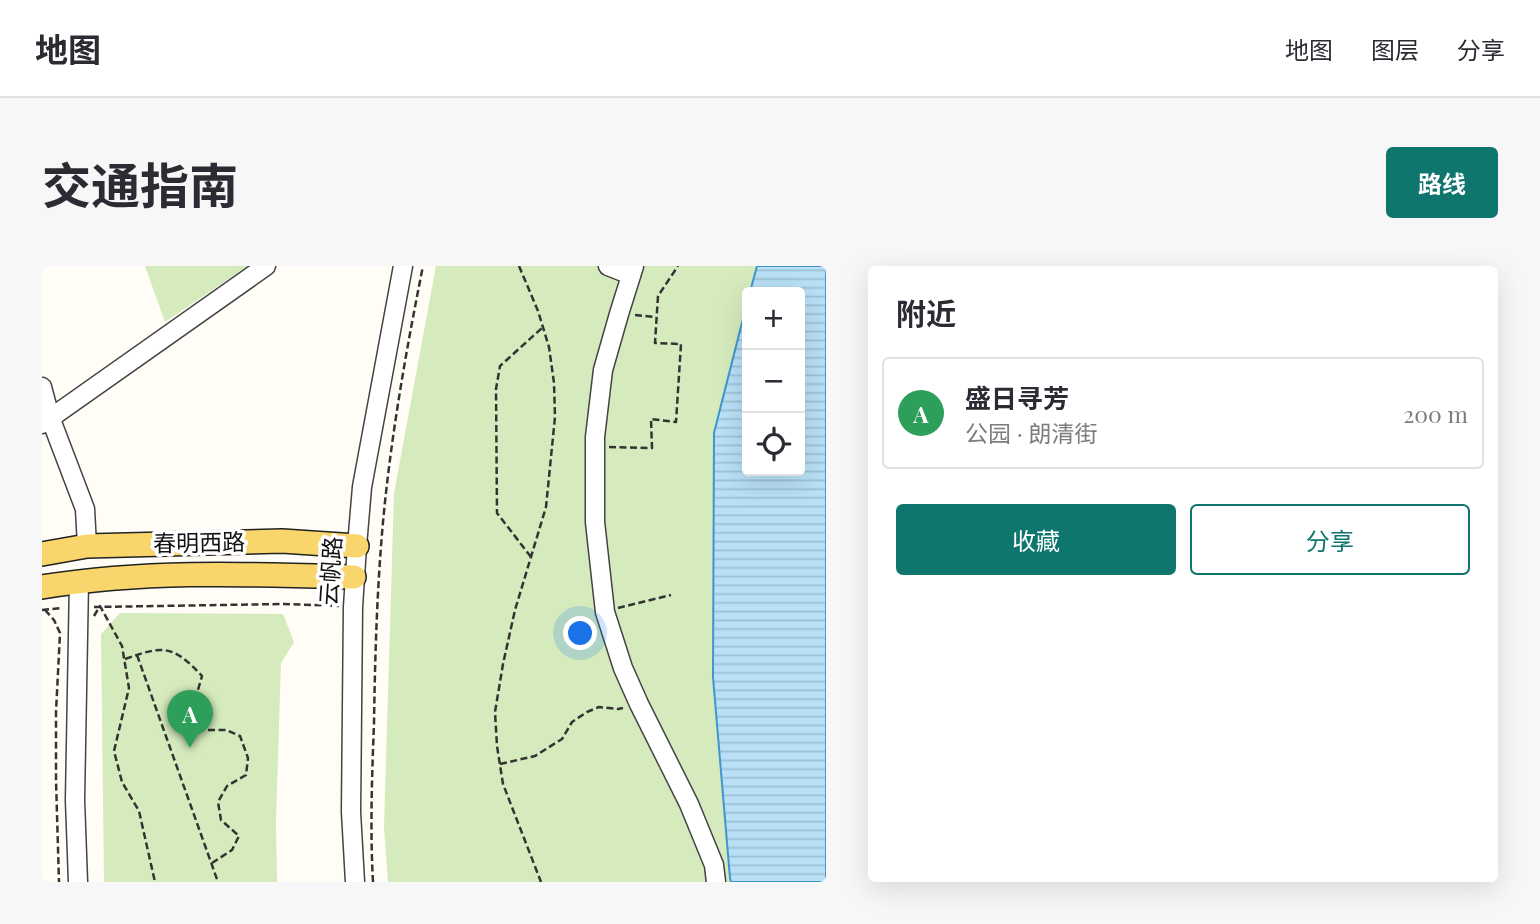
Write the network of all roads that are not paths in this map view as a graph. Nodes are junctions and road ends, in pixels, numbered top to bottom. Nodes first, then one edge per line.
1 (266, 266) edge
2 (403, 266) edge
3 (608, 266) edge
4 (633, 271) edge
5 (42, 387) edge
6 (46, 420) edge
7 (282, 541) junction
8 (87, 546) junction
9 (357, 546) junction
10 (42, 554) edge
11 (219, 573) junction
12 (354, 577) junction
13 (79, 581) junction
14 (42, 586) edge
15 (78, 882) edge
16 (355, 882) edge
17 (716, 882) edge

1 - 6 street
2 - 9 street, 云帆路
3 - 4 street
4 - 17 street
5 - 6 street
6 - 8 street
7 - 8 main road, 春明西路
7 - 9 main road, 春明西路
7 - 11 main road
8 - 10 main road, 春明西路
9 - 12 street, 云帆路
11 - 12 main road, 春明西路
11 - 13 main road, 春明西路
12 - 16 street, 云帆路
13 - 14 main road, 春明西路
13 - 15 street

